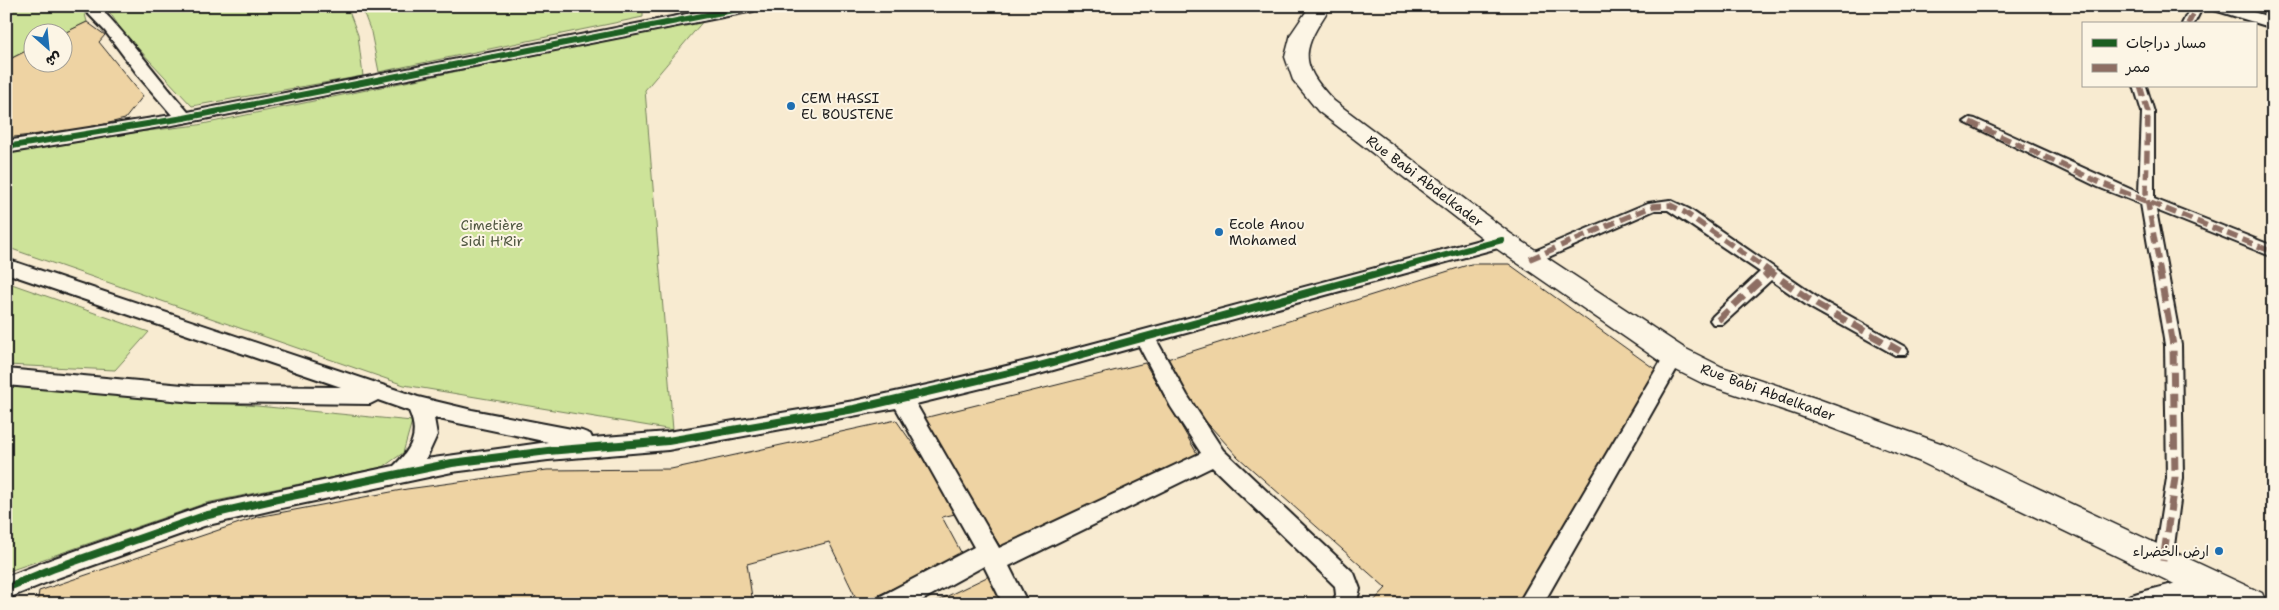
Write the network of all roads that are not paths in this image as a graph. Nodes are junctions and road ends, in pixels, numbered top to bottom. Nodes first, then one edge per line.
1 (89, 6) edge
2 (754, 6) edge
3 (1321, 6) edge
4 (2197, 6) edge
5 (2216, 6) edge
6 (2189, 22) edge
7 (2273, 23) edge
8 (2141, 88) edge
9 (184, 118) junction
10 (1970, 122) dead end
11 (6, 147) edge
12 (2148, 203) junction
13 (1502, 240) junction
14 (2273, 252) edge
15 (1530, 259) junction
16 (6, 266) edge
17 (1770, 272) junction
18 (1718, 320) dead end
19 (1144, 337) junction
20 (1900, 351) dead end
21 (1674, 356) junction
22 (6, 377) edge
23 (387, 396) junction
24 (902, 399) junction
25 (417, 405) junction
26 (626, 446) junction
27 (1215, 456) junction
28 (400, 474) junction
29 (992, 557) junction
30 (2163, 561) junction
31 (2211, 585) junction
32 (6, 588) edge
33 (890, 604) edge
34 (1016, 604) edge
35 (1343, 604) edge
36 (1530, 604) edge
37 (2138, 604) edge
38 (2250, 604) edge

1 - 9 street
2 - 9 street
3 - 13 main road, Rue Babi Abdelkader
4 - 6 street
5 - 7 street
8 - 12 street
9 - 11 street
10 - 12 street
12 - 14 street
12 - 30 street
13 - 15 main road, Rue Babi Abdelkader
13 - 19 street
15 - 17 street
15 - 21 main road, Rue Babi Abdelkader
16 - 23 street
17 - 18 street
17 - 20 street
19 - 24 street
19 - 27 street
21 - 30 main road, Rue Babi Abdelkader
21 - 36 street
22 - 23 street
23 - 25 street
24 - 26 street
24 - 29 street
25 - 26 street
25 - 28 street
26 - 28 street
27 - 29 street
27 - 35 street
28 - 32 street
29 - 33 street
29 - 34 street
30 - 31 main road, Rue Babi Abdelkader
31 - 37 street
31 - 38 main road, Rue Babi Abdelkader

